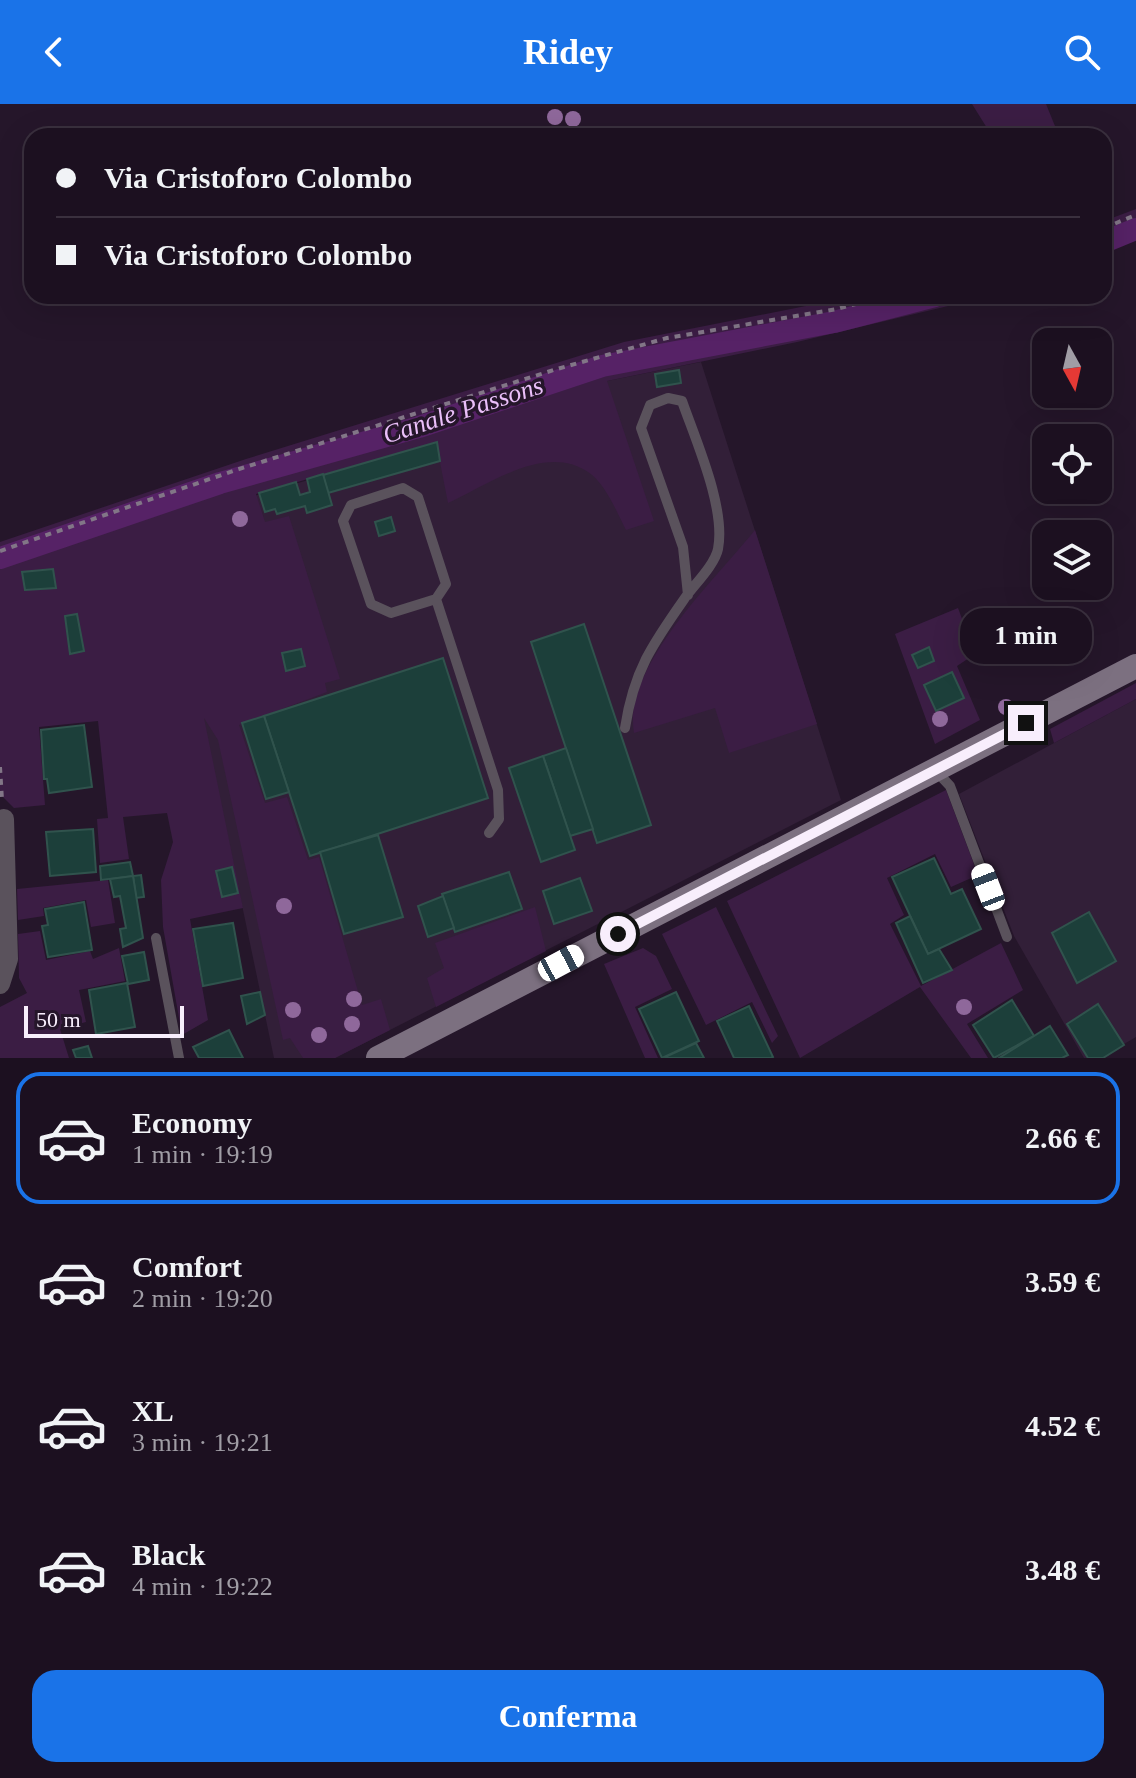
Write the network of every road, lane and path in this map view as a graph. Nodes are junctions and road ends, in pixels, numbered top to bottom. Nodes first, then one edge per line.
1 (1136, 215) edge
2 (1112, 225) edge
3 (855, 304) edge
4 (0, 551) edge
5 (688, 595) junction
6 (436, 599) junction
7 (1136, 666) edge
8 (625, 728) dead end
9 (0, 767) edge
10 (935, 770) junction
11 (4, 819) joint
12 (489, 833) dead end
13 (1007, 937) dead end
14 (156, 938) dead end
15 (0, 984) edge
16 (179, 1058) edge
17 (378, 1058) edge

1 - 2 path
3 - 4 path
5 - 5 lane
5 - 8 lane
6 - 6 lane
6 - 12 lane
7 - 10 main road
9 - 11 path
10 - 13 lane
10 - 17 main road
11 - 15 street
14 - 16 lane

